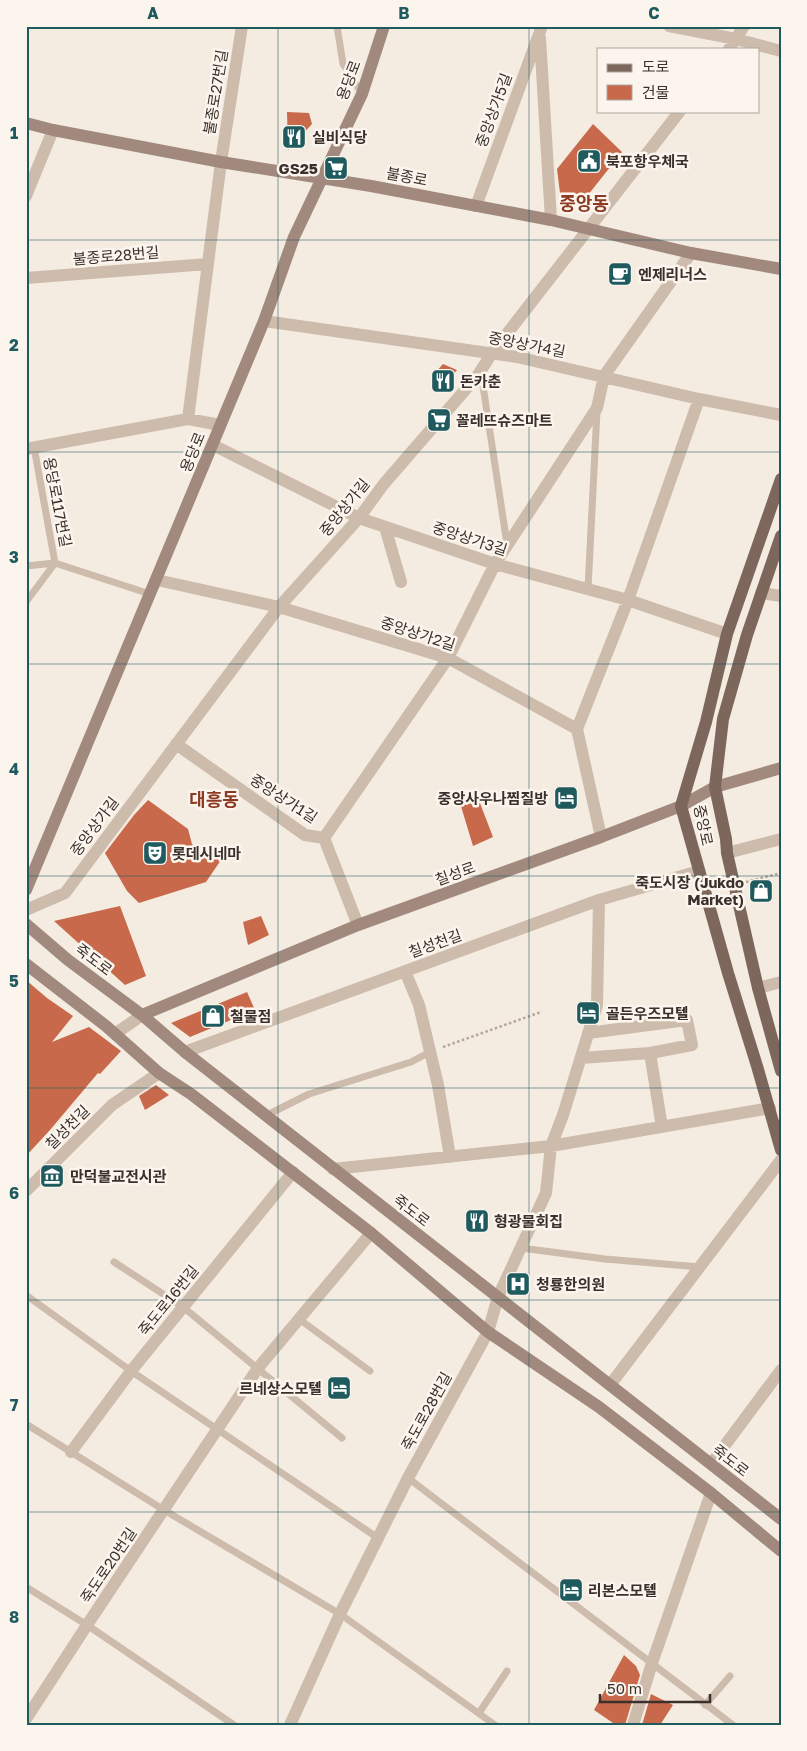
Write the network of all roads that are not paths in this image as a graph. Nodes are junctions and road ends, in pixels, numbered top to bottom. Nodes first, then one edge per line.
1 (242, 26) edge
2 (337, 26) edge
3 (384, 26) edge
4 (669, 26) edge
5 (744, 26) edge
6 (541, 29) edge
7 (732, 44) edge
8 (781, 51) edge
9 (362, 94) junction
10 (679, 112) edge
11 (26, 123) edge
12 (53, 130) junction
13 (220, 162) junction
14 (321, 179) junction
15 (26, 196) edge
16 (476, 206) junction
17 (551, 220) junction
18 (588, 228) junction
19 (691, 253) junction
20 (208, 264) junction
21 (781, 270) edge
22 (26, 278) edge
23 (264, 321) junction
24 (492, 353) junction
25 (478, 375) junction
26 (604, 376) junction
27 (699, 399) junction
28 (597, 408) junction
29 (781, 415) edge
30 (188, 420) junction
31 (220, 425) junction
32 (213, 445) junction
33 (30, 448) edge
34 (781, 479) edge
35 (358, 518) junction
36 (385, 527) junction
37 (781, 536) edge
38 (507, 544) junction
39 (56, 562) junction
40 (495, 564) junction
41 (26, 566) edge
42 (157, 580) junction
43 (401, 582) dead end
44 (588, 589) junction
45 (150, 594) junction
46 (762, 594) junction
47 (781, 596) edge
48 (628, 600) junction
49 (26, 602) edge
50 (279, 607) junction
51 (727, 634) junction
52 (448, 658) junction
53 (577, 728) junction
54 (176, 744) junction
55 (781, 768) edge
56 (715, 787) junction
57 (681, 806) junction
58 (324, 838) junction
59 (601, 838) junction
60 (781, 839) edge
61 (727, 853) junction
62 (699, 871) junction
63 (26, 890) edge
64 (599, 900) junction
65 (26, 910) edge
66 (26, 924) edge
67 (358, 925) junction
68 (26, 964) edge
69 (405, 971) junction
70 (781, 982) edge
71 (758, 988) junction
72 (142, 1015) junction
73 (588, 1033) junction
74 (115, 1034) junction
75 (185, 1052) junction
76 (430, 1052) junction
77 (650, 1052) junction
78 (581, 1058) junction
79 (781, 1071) edge
80 (159, 1073) junction
81 (770, 1108) junction
82 (265, 1116) junction
83 (662, 1127) junction
84 (550, 1146) junction
85 (781, 1150) edge
86 (450, 1157) junction
87 (781, 1160) edge
88 (333, 1169) junction
89 (293, 1172) junction
90 (26, 1190) edge
91 (371, 1233) junction
92 (521, 1248) junction
93 (114, 1262) dead end
94 (701, 1267) junction
95 (26, 1295) edge
96 (498, 1297) junction
97 (183, 1307) junction
98 (299, 1319) junction
99 (488, 1332) junction
100 (258, 1368) junction
101 (781, 1370) edge
102 (131, 1371) junction
103 (370, 1371) dead end
104 (610, 1385) junction
105 (26, 1424) edge
106 (217, 1429) junction
107 (342, 1438) dead end
108 (71, 1452) junction
109 (711, 1464) junction
110 (408, 1478) junction
111 (711, 1493) junction
112 (164, 1510) junction
113 (781, 1519) edge
114 (378, 1538) junction
115 (781, 1551) edge
116 (26, 1587) edge
117 (340, 1614) junction
118 (87, 1625) junction
119 (652, 1663) junction
120 (507, 1671) dead end
121 (730, 1676) dead end
122 (705, 1705) junction
123 (479, 1713) junction
124 (26, 1719) edge
125 (234, 1725) edge
126 (290, 1725) edge
127 (496, 1725) edge
128 (633, 1725) edge
129 (733, 1725) edge

1 - 13 street, 불종로27번길
2 - 9 lane
3 - 9 main road, 용당로
4 - 7 street
5 - 7 street
6 - 16 street, 중앙상가5길
6 - 17 street
7 - 8 street
9 - 14 main road, 용당로
10 - 18 street, 중앙상가길
11 - 12 main road, 불종로
12 - 13 main road, 불종로
12 - 15 street
13 - 14 main road, 불종로
13 - 20 street
14 - 16 main road, 불종로
14 - 23 main road, 용당로
16 - 17 main road, 불종로
17 - 18 main road, 불종로
18 - 19 main road, 불종로
18 - 24 street, 중앙상가길
19 - 21 main road, 불종로
19 - 26 street
20 - 22 street, 불종로28번길
20 - 30 street
23 - 24 street, 중앙상가4길
23 - 31 main road, 용당로
24 - 25 street, 중앙상가길
24 - 26 street, 중앙상가4길
25 - 35 street, 중앙상가길
25 - 38 lane
26 - 27 street, 중앙상가4길
26 - 28 street
27 - 29 street, 중앙상가4길
27 - 48 street
28 - 38 street
28 - 44 lane
30 - 31 street
30 - 33 street
31 - 32 main road, 용당로
32 - 35 street, 중앙상가3길
32 - 42 main road, 용당로
33 - 39 lane, 용당로117번길
34 - 51 main road, 중앙로
35 - 36 street, 중앙상가3길
35 - 50 street, 중앙상가길
36 - 40 street, 중앙상가3길
36 - 43 street
37 - 46 main road, 중앙로
38 - 40 street
39 - 41 lane
39 - 45 lane
39 - 49 lane
40 - 44 street, 중앙상가3길
40 - 52 street
42 - 45 main road, 용당로
42 - 50 street, 중앙상가2길
44 - 48 street, 중앙상가3길
45 - 63 main road, 용당로
46 - 47 street
46 - 56 main road, 중앙로
48 - 51 street, 중앙상가3길
48 - 53 street
50 - 52 street, 중앙상가2길
50 - 54 street, 중앙상가길
51 - 57 main road, 중앙로
52 - 53 street, 중앙상가2길
52 - 58 street
53 - 59 street
54 - 58 street, 중앙상가1길
54 - 65 street, 중앙상가길
55 - 56 main road, 칠성로
56 - 57 main road, 칠성로
56 - 61 main road, 중앙로
57 - 59 main road, 칠성로
57 - 62 main road, 중앙로
58 - 67 street, 중앙상가1길
59 - 67 main road, 칠성로
60 - 61 street
61 - 71 main road, 중앙로
62 - 64 street, 칠성천길
62 - 81 main road, 중앙로
64 - 69 street, 칠성천길
64 - 73 street, 죽도로28번길
66 - 72 main road, 죽도로
67 - 72 main road, 칠성로
68 - 74 main road
69 - 75 street, 칠성천길
69 - 76 street
70 - 71 street
71 - 79 main road, 중앙로
72 - 74 street
72 - 75 main road, 죽도로
73 - 77 street
73 - 78 street, 죽도로28번길
74 - 80 main road
75 - 82 main road, 죽도로
76 - 82 lane
76 - 86 street
77 - 78 street
77 - 83 street
78 - 84 street, 죽도로28번길
80 - 89 main road
80 - 90 street, 칠성천길
81 - 83 street
81 - 85 main road, 중앙로
82 - 88 main road, 죽도로
83 - 84 street
84 - 86 street
84 - 92 street, 죽도로28번길
86 - 88 street
87 - 94 street
88 - 96 main road, 죽도로
89 - 91 main road
89 - 97 street, 죽도로16번길
91 - 98 street, 죽도로20번길
91 - 99 main road
92 - 94 lane
92 - 96 street, 죽도로28번길
93 - 97 lane
94 - 104 street
95 - 102 lane
96 - 99 street, 죽도로28번길
96 - 104 main road, 죽도로
97 - 100 lane
97 - 102 street, 죽도로16번길
98 - 100 street, 죽도로20번길
98 - 103 lane
99 - 110 street, 죽도로28번길
99 - 111 main road
100 - 106 street, 죽도로20번길
100 - 107 lane
101 - 109 street
102 - 106 lane
102 - 108 street, 죽도로16번길
104 - 109 main road, 죽도로
105 - 108 lane
106 - 112 street, 죽도로20번길
106 - 114 lane
108 - 112 lane
109 - 113 main road, 죽도로
110 - 114 street, 죽도로28번길
110 - 119 lane
111 - 115 main road
111 - 119 street
112 - 117 lane
112 - 118 street, 죽도로20번길
114 - 117 street, 죽도로28번길
116 - 118 lane
117 - 123 lane
117 - 126 street, 죽도로28번길
118 - 124 street, 죽도로20번길
118 - 125 lane
119 - 122 lane
119 - 128 street
120 - 123 lane
121 - 122 lane
122 - 129 lane
123 - 127 lane

